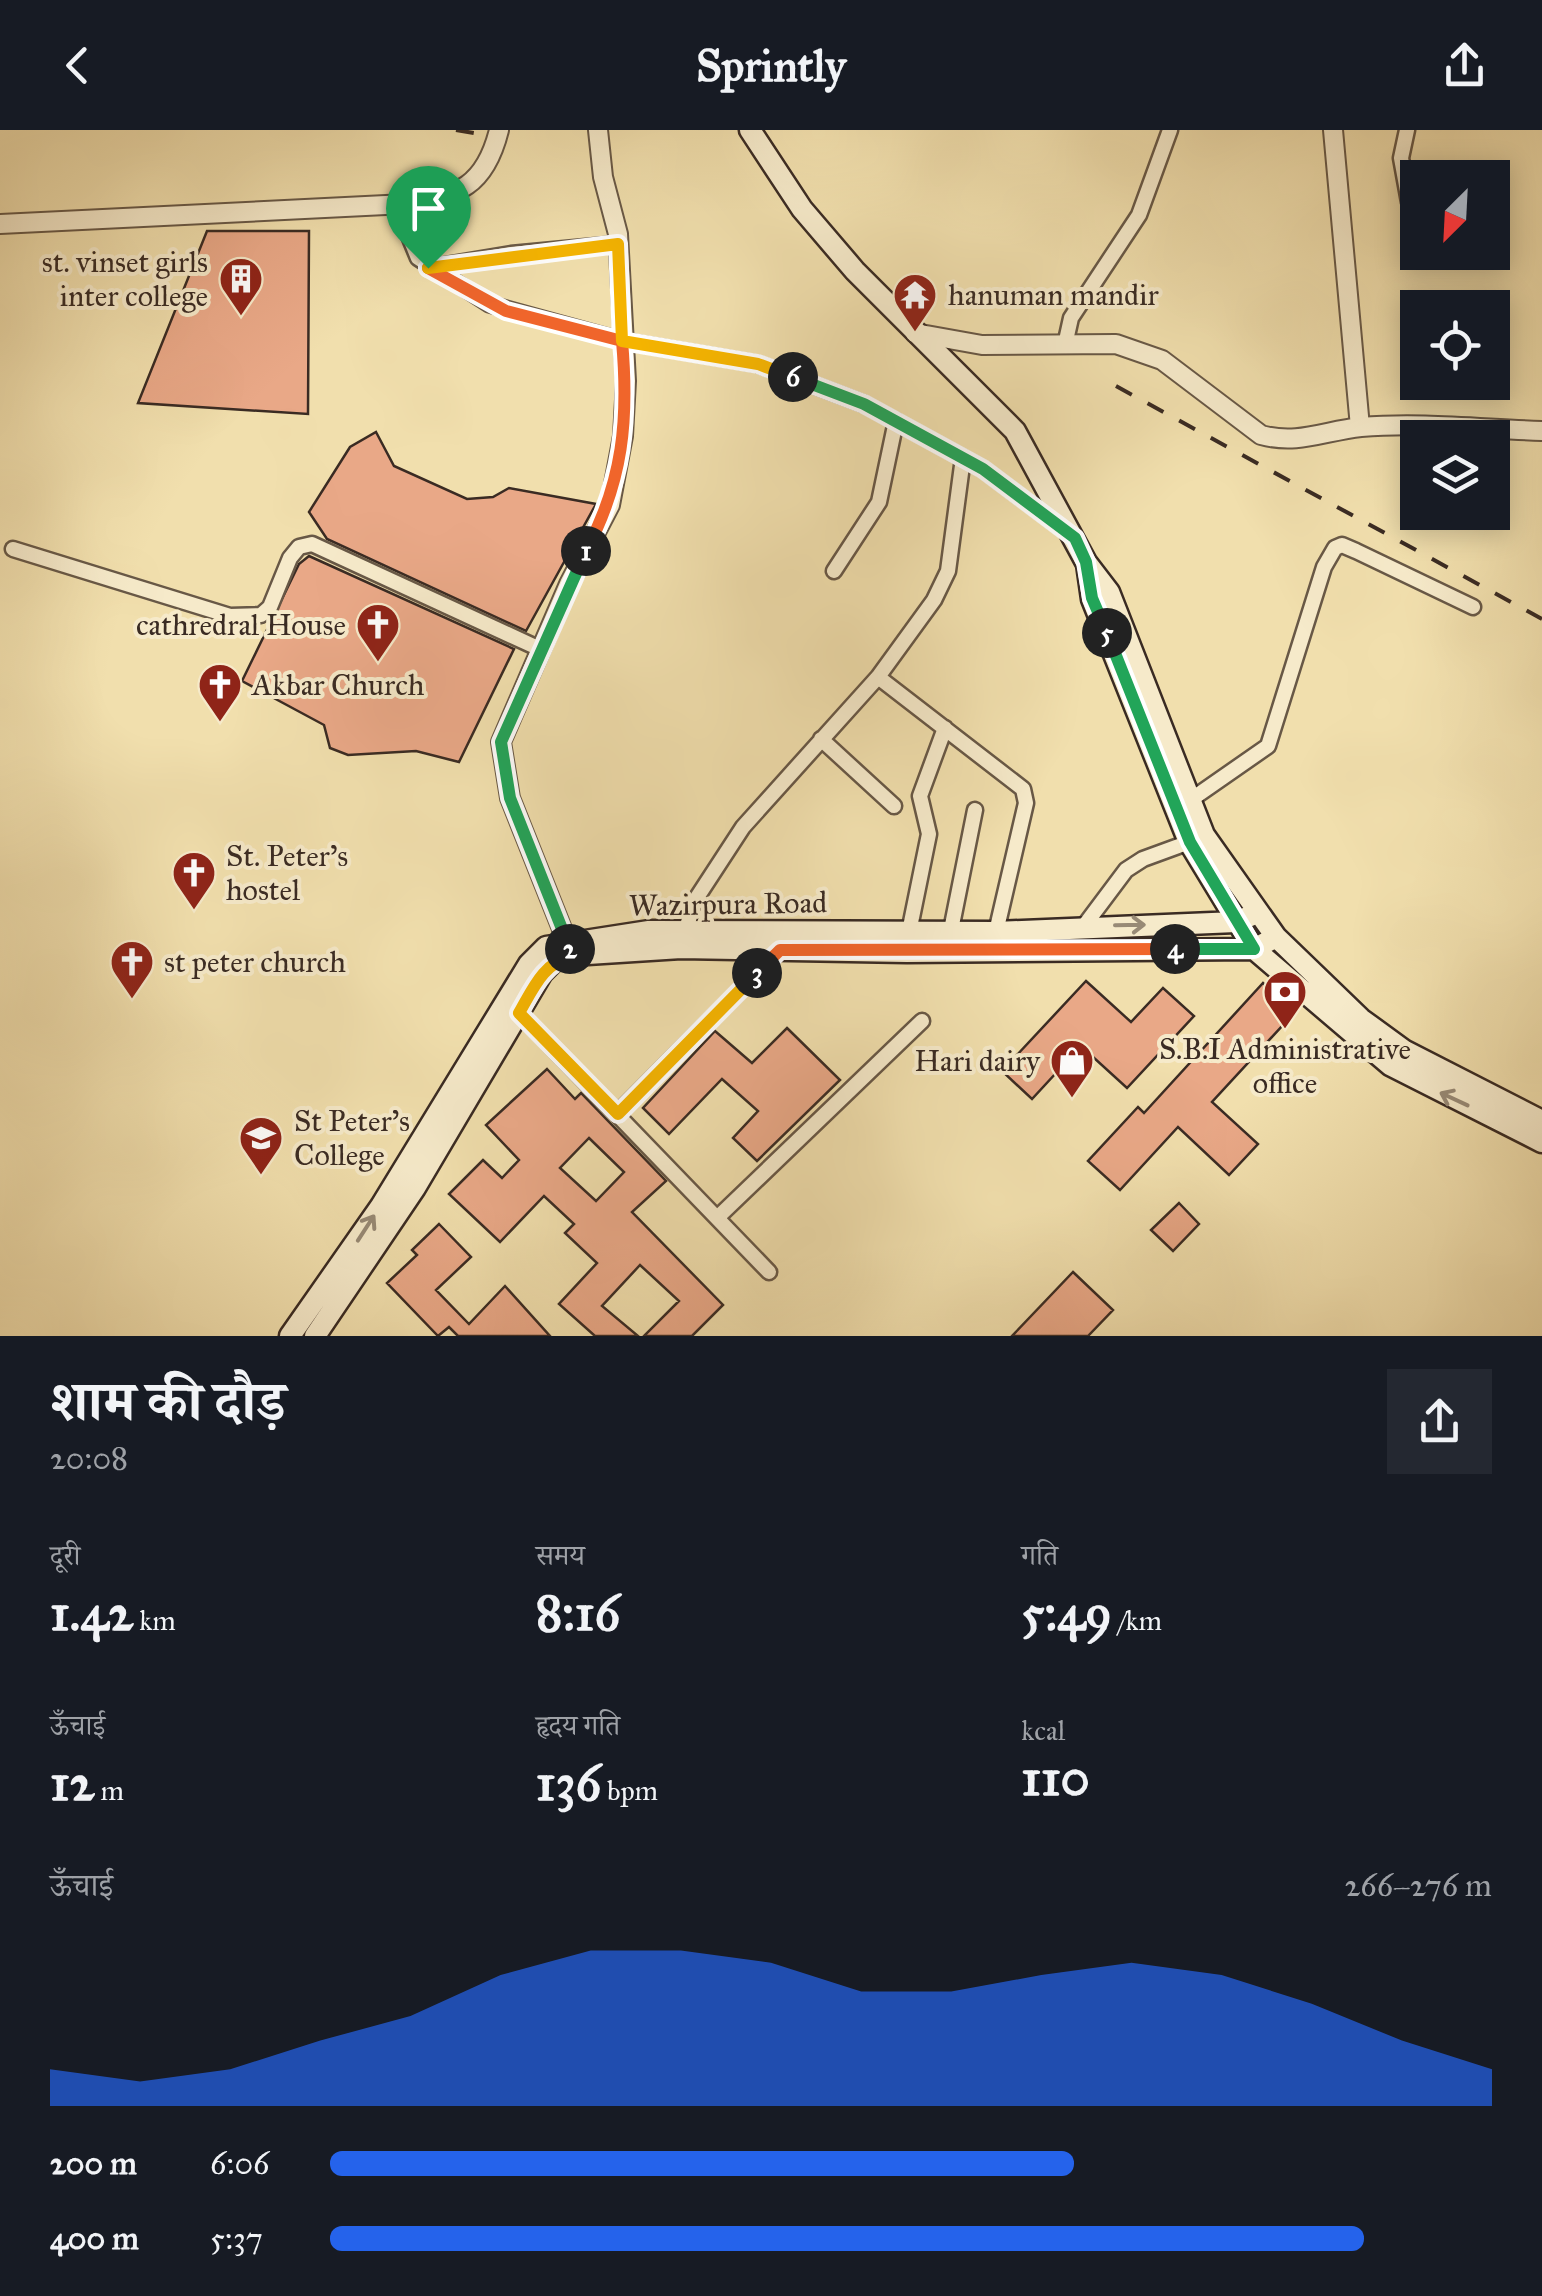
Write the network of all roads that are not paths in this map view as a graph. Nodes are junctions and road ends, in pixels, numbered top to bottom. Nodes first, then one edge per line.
1 (498, 130) edge
2 (598, 130) edge
3 (750, 130) edge
4 (1170, 130) edge
5 (1332, 130) edge
6 (1407, 130) edge
7 (1401, 160) edge
8 (406, 204) junction
9 (0, 224) edge
10 (618, 244) junction
11 (428, 268) junction
12 (915, 332) junction
13 (622, 341) junction
14 (1065, 345) junction
15 (896, 420) junction
16 (1360, 427) junction
17 (1542, 431) edge
18 (963, 458) junction
19 (1075, 538) junction
20 (14, 550) dead end
21 (1086, 562) junction
22 (834, 571) dead end
23 (1474, 607) dead end
24 (540, 650) junction
25 (878, 677) junction
26 (945, 728) junction
27 (821, 739) junction
28 (1190, 801) junction
29 (894, 806) dead end
30 (975, 810) dead end
31 (1197, 838) junction
32 (1257, 913) junction
33 (1236, 922) junction
34 (1084, 926) junction
35 (996, 932) junction
36 (1276, 938) junction
37 (683, 940) junction
38 (948, 941) junction
39 (908, 942) junction
40 (570, 949) junction
41 (1254, 949) junction
42 (780, 950) junction
43 (519, 1013) junction
44 (922, 1021) dead end
45 (618, 1114) junction
46 (1542, 1121) edge
47 (1542, 1142) edge
48 (717, 1218) junction
49 (769, 1272) dead end
50 (290, 1336) edge
51 (315, 1336) edge

1 - 8 street
2 - 10 street
3 - 12 main road
4 - 14 street
5 - 16 street
6 - 7 street
8 - 9 street
8 - 11 street
10 - 11 street
10 - 13 street
11 - 13 street
12 - 14 street
12 - 19 main road
13 - 15 street
13 - 24 street
14 - 16 street
15 - 18 street
15 - 22 street
16 - 17 street
18 - 19 street
18 - 25 street
19 - 21 main road
20 - 24 street
21 - 28 main road
21 - 31 main road
23 - 28 street
24 - 40 street
25 - 26 street
25 - 27 street
26 - 35 street
26 - 39 street
27 - 29 street
27 - 37 street
28 - 31 main road
30 - 38 street
31 - 32 main road
31 - 33 main road
31 - 34 street
32 - 33 main road, Wazirpura Road
32 - 36 main road
34 -> 33 main road, Wazirpura Road
33 - 41 main road
34 - 35 main road, Wazirpura Road
35 - 38 main road, Wazirpura Road
36 - 41 main road, Wazirpura Road
36 - 46 main road
37 - 39 main road, Wazirpura Road
37 - 40 main road, Wazirpura Road
37 - 42 main road, Wazirpura Road
38 - 39 main road, Wazirpura Road
38 - 41 main road, Wazirpura Road
39 - 42 main road, Wazirpura Road
40 - 43 main road
50 -> 40 main road, Wazirpura Road
47 -> 41 main road
42 - 45 street
43 - 45 street
43 - 51 main road
44 - 48 street
45 - 48 street
48 - 49 street

